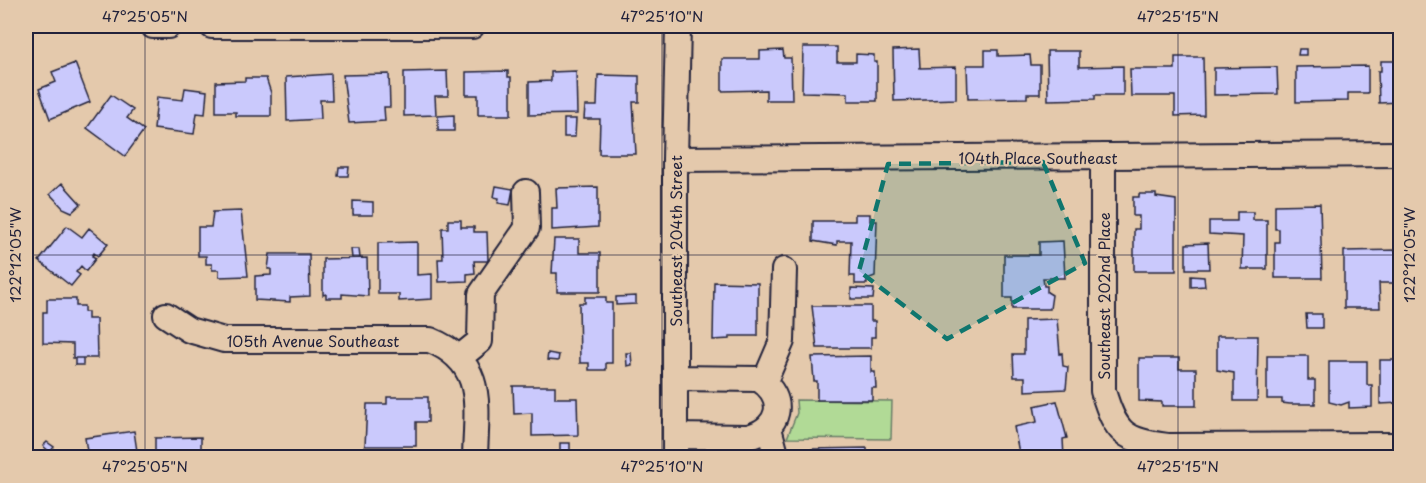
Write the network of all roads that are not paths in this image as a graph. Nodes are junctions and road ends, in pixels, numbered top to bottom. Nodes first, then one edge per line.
1 (153, 26) edge
2 (168, 26) edge
3 (212, 26) edge
4 (435, 26) edge
5 (472, 26) edge
6 (678, 26) edge
7 (1401, 154) edge
8 (1103, 156) junction
9 (675, 159) junction
10 (526, 192) dead end
11 (784, 270) dead end
12 (166, 315) dead end
13 (459, 358) junction
14 (675, 378) junction
15 (764, 383) junction
16 (769, 428) junction
17 (1401, 445) edge
18 (675, 447) edge
19 (475, 458) edge
20 (777, 458) edge

1 - 2 street
3 - 4 street
4 - 5 street
6 - 9 street, Southeast 204th Street
7 - 8 street, 104th Place Southeast
8 - 9 street, 104th Place Southeast
8 - 17 street, Southeast 202nd Place
9 - 14 street, Southeast 204th Street
10 - 13 street
11 - 15 street
12 - 13 street, 105th Avenue Southeast
13 - 19 street
14 - 15 street
14 - 18 street, Southeast 204th Street
15 - 16 street
16 - 18 street
16 - 20 street

